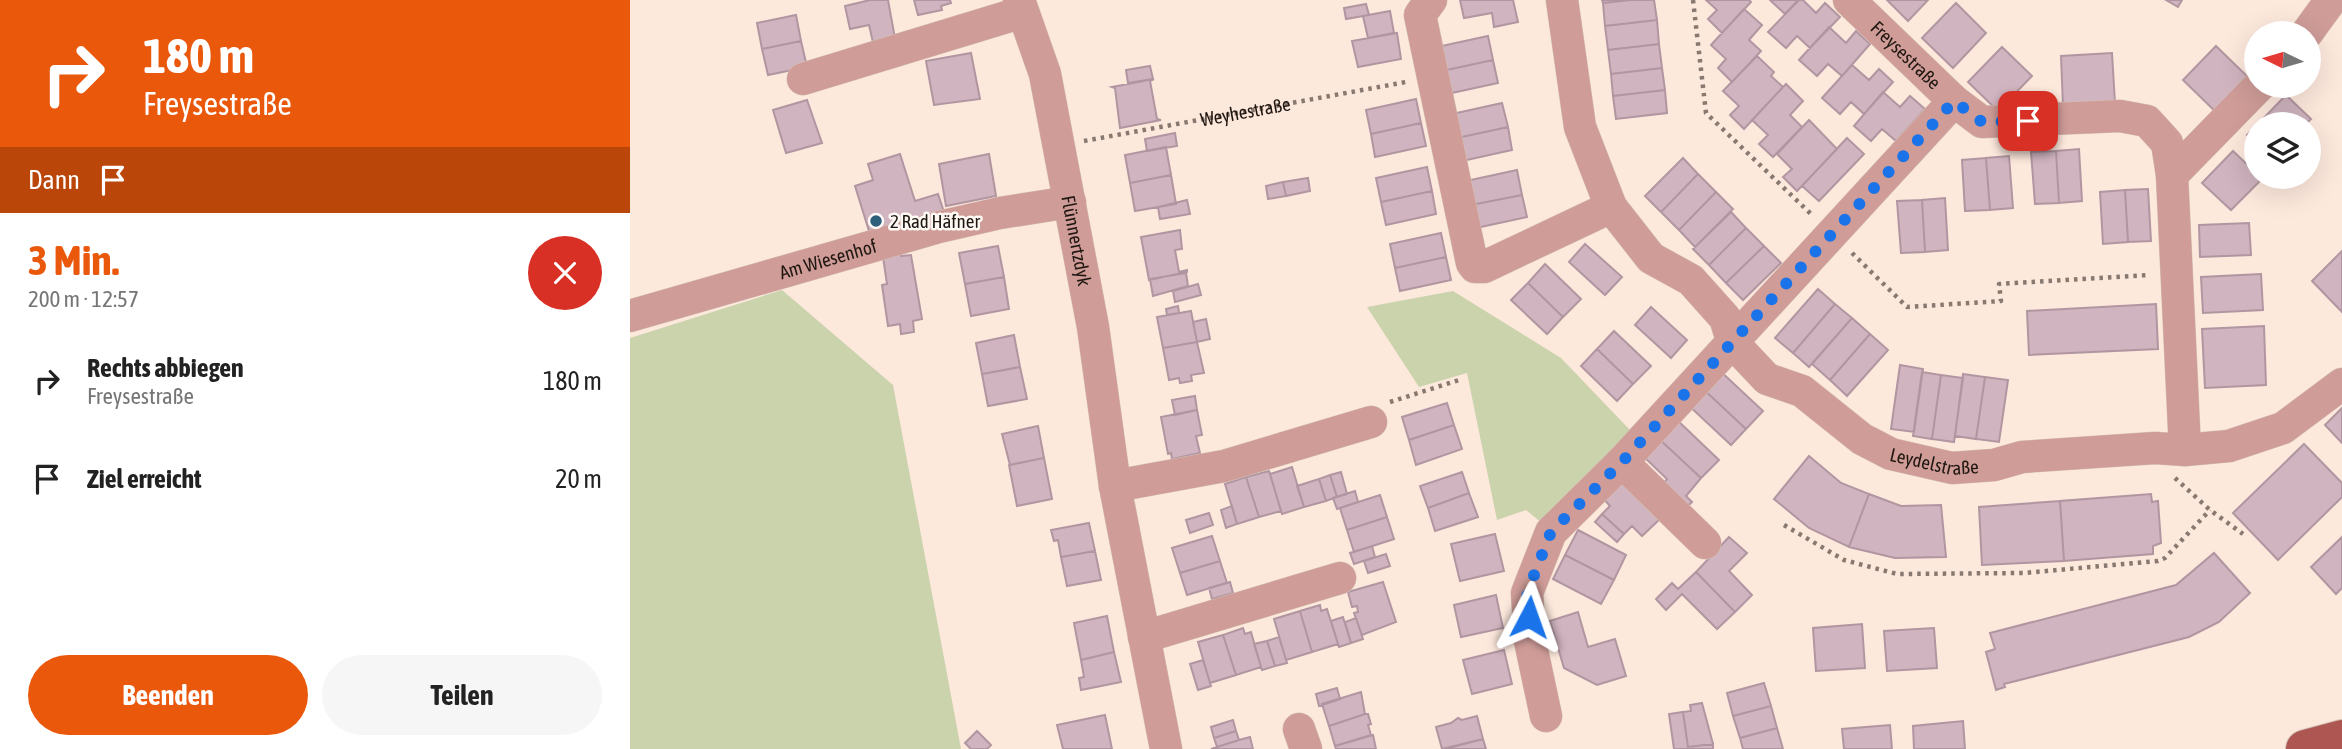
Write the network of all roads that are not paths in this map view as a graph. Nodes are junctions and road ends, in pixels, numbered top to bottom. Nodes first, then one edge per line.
1 (1430, 0) edge
2 (1562, 0) edge
3 (1849, 0) edge
4 (2330, 0) edge
5 (1021, 6) edge
6 (2315, 21) edge
7 (803, 79) dead end
8 (2247, 98) edge
9 (1954, 101) junction
10 (2172, 176) junction
11 (1070, 202) junction
12 (1611, 207) junction
13 (630, 316) edge
14 (1733, 343) junction
15 (2342, 384) edge
16 (1371, 422) road end
17 (2170, 449) junction
18 (1622, 462) junction
19 (1115, 486) junction
20 (1705, 543) dead end
21 (1340, 578) dead end
22 (1144, 637) junction
23 (1546, 716) dead end
24 (2342, 739) edge
25 (1167, 749) edge
26 (2305, 749) edge

1 - 12 street
2 - 12 street, Leydelstraße
3 - 9 street, Freysestraße
4 - 6 street
5 - 7 street
5 - 11 street, Flünnertzdyk
8 - 10 street
9 - 10 street, Freysestraße
9 - 14 street
10 - 17 street, Freysestraße
11 - 13 street, Am Wiesenhof
11 - 19 street, Flünnertzdyk
12 - 14 street, Leydelstraße
14 - 17 street, Leydelstraße
14 - 18 street
15 - 17 street, Leydelstraße
16 - 19 street
18 - 20 street
18 - 23 street
19 - 22 street, Flünnertzdyk
21 - 22 street
22 - 25 street, Flünnertzdyk
24 - 26 main road

